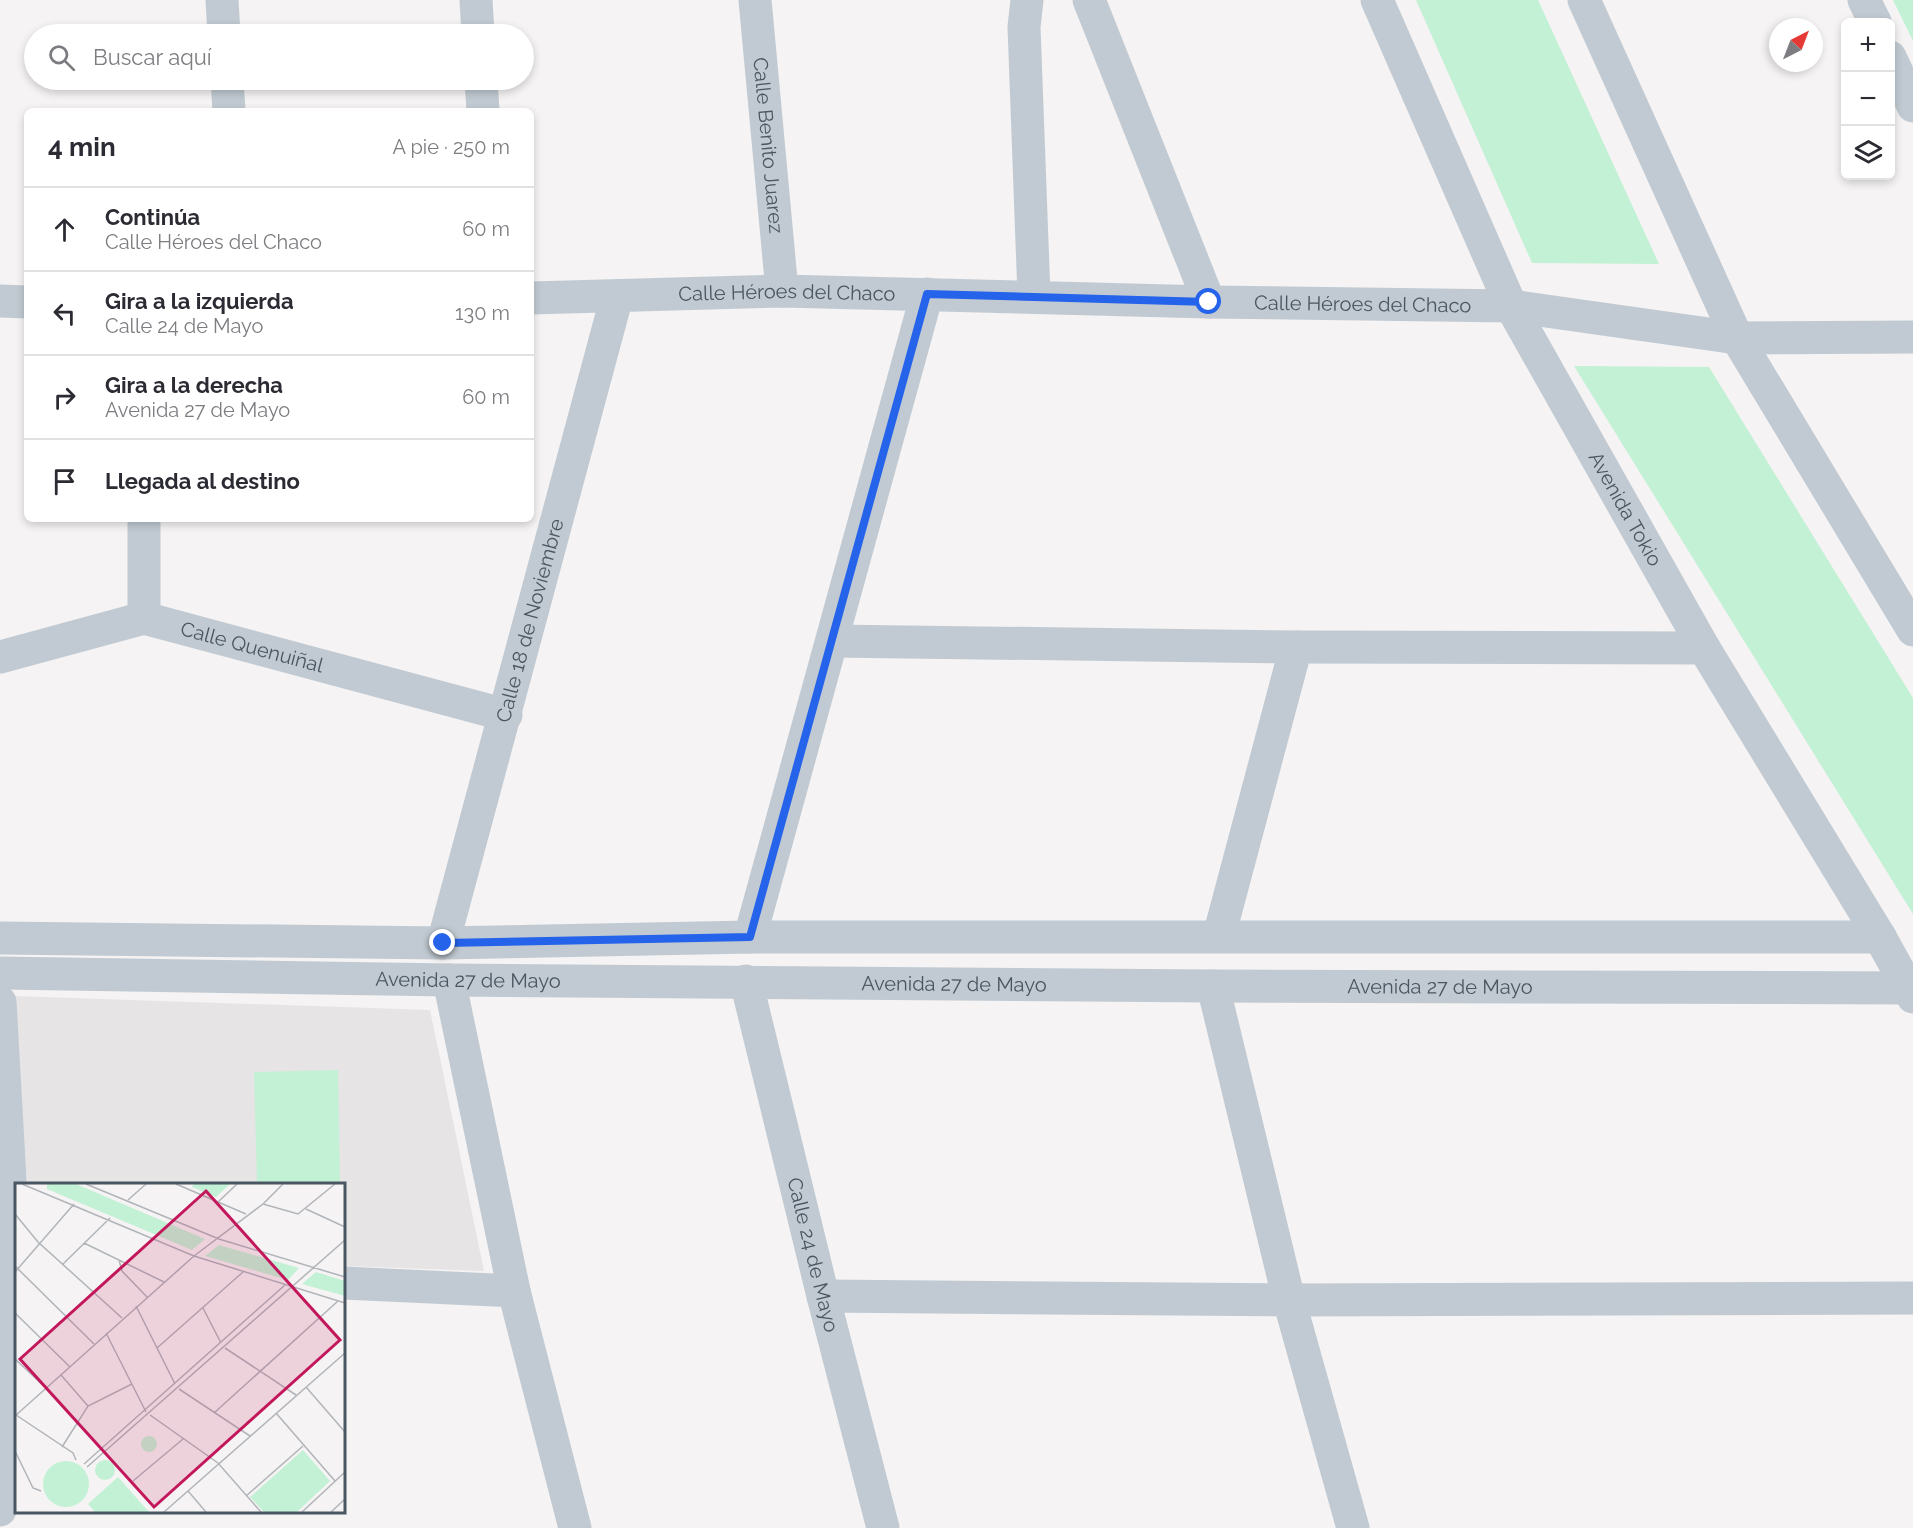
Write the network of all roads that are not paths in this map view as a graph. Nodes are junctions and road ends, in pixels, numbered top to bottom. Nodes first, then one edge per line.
1 (222, 0) edge
2 (476, 0) edge
3 (755, 0) edge
4 (1027, 0) edge
5 (1089, 0) edge
6 (1377, 0) edge
7 (1584, 0) edge
8 (1864, 0) edge
9 (1873, 18) edge
10 (223, 24) edge
11 (477, 24) edge
12 (1895, 68) edge
13 (228, 90) edge
14 (482, 90) edge
15 (1913, 106) edge
16 (229, 108) edge
17 (483, 108) edge
18 (782, 291) junction
19 (927, 294) junction
20 (617, 296) junction
21 (1034, 296) junction
22 (534, 298) edge
23 (0, 302) edge
24 (24, 302) edge
25 (1209, 302) junction
26 (1511, 306) junction
27 (1913, 337) edge
28 (1737, 338) junction
29 (144, 522) edge
30 (144, 618) junction
31 (1913, 630) edge
32 (833, 641) junction
33 (1296, 647) junction
34 (1704, 648) junction
35 (0, 657) edge
36 (506, 715) junction
37 (1219, 936) junction
38 (750, 937) junction
39 (1880, 937) junction
40 (0, 938) edge
41 (443, 943) junction
42 (0, 973) edge
43 (449, 980) junction
44 (746, 981) junction
45 (1213, 986) junction
46 (1911, 991) edge
47 (0, 1002) edge
48 (15, 1251) edge
49 (345, 1283) edge
50 (15, 1286) edge
51 (514, 1291) junction
52 (823, 1296) junction
53 (1913, 1298) edge
54 (1288, 1300) junction
55 (0, 1510) edge
56 (575, 1528) edge
57 (883, 1528) edge
58 (1353, 1528) edge

1 - 10 street
2 - 11 street
3 - 18 street, Calle Benito Juarez
4 - 21 street
5 - 25 street
6 - 26 street, Avenida Tokio
7 - 28 street
8 - 9 street
12 - 15 street
13 - 16 street
14 - 17 street
18 - 19 street, Calle Héroes del Chaco
18 - 20 street, Calle Héroes del Chaco
19 - 21 street, Calle Héroes del Chaco
19 - 32 street
20 - 22 street, Calle Héroes del Chaco
20 - 36 street, Calle 18 de Noviembre
21 - 25 street, Calle Héroes del Chaco
23 - 24 street
25 - 26 street, Calle Héroes del Chaco
26 - 28 street, Calle Héroes del Chaco
26 - 34 street, Avenida Tokio
27 - 28 street, Calle Héroes del Chaco
28 - 31 street
29 - 30 street
30 - 35 street
30 - 36 street, Calle Quenuiñal
32 - 33 street
32 - 38 street
33 - 34 street
33 - 37 street
34 - 39 street, Avenida Tokio
36 - 41 street, Calle 18 de Noviembre
37 - 38 street, Avenida 27 de Mayo
37 - 39 street, Avenida 27 de Mayo
38 - 41 street, Avenida 27 de Mayo
39 - 46 street, Avenida Tokio
40 - 41 street, Avenida 27 de Mayo
42 - 43 street, Avenida 27 de Mayo
43 - 44 street, Avenida 27 de Mayo
43 - 51 street
44 - 45 street, Avenida 27 de Mayo
44 - 52 street, Calle 24 de Mayo
45 - 46 street, Avenida 27 de Mayo
45 - 54 street
47 - 48 street
49 - 51 street
50 - 55 street
51 - 56 street
52 - 54 street
52 - 57 street, Calle 24 de Mayo
53 - 54 street
54 - 58 street

